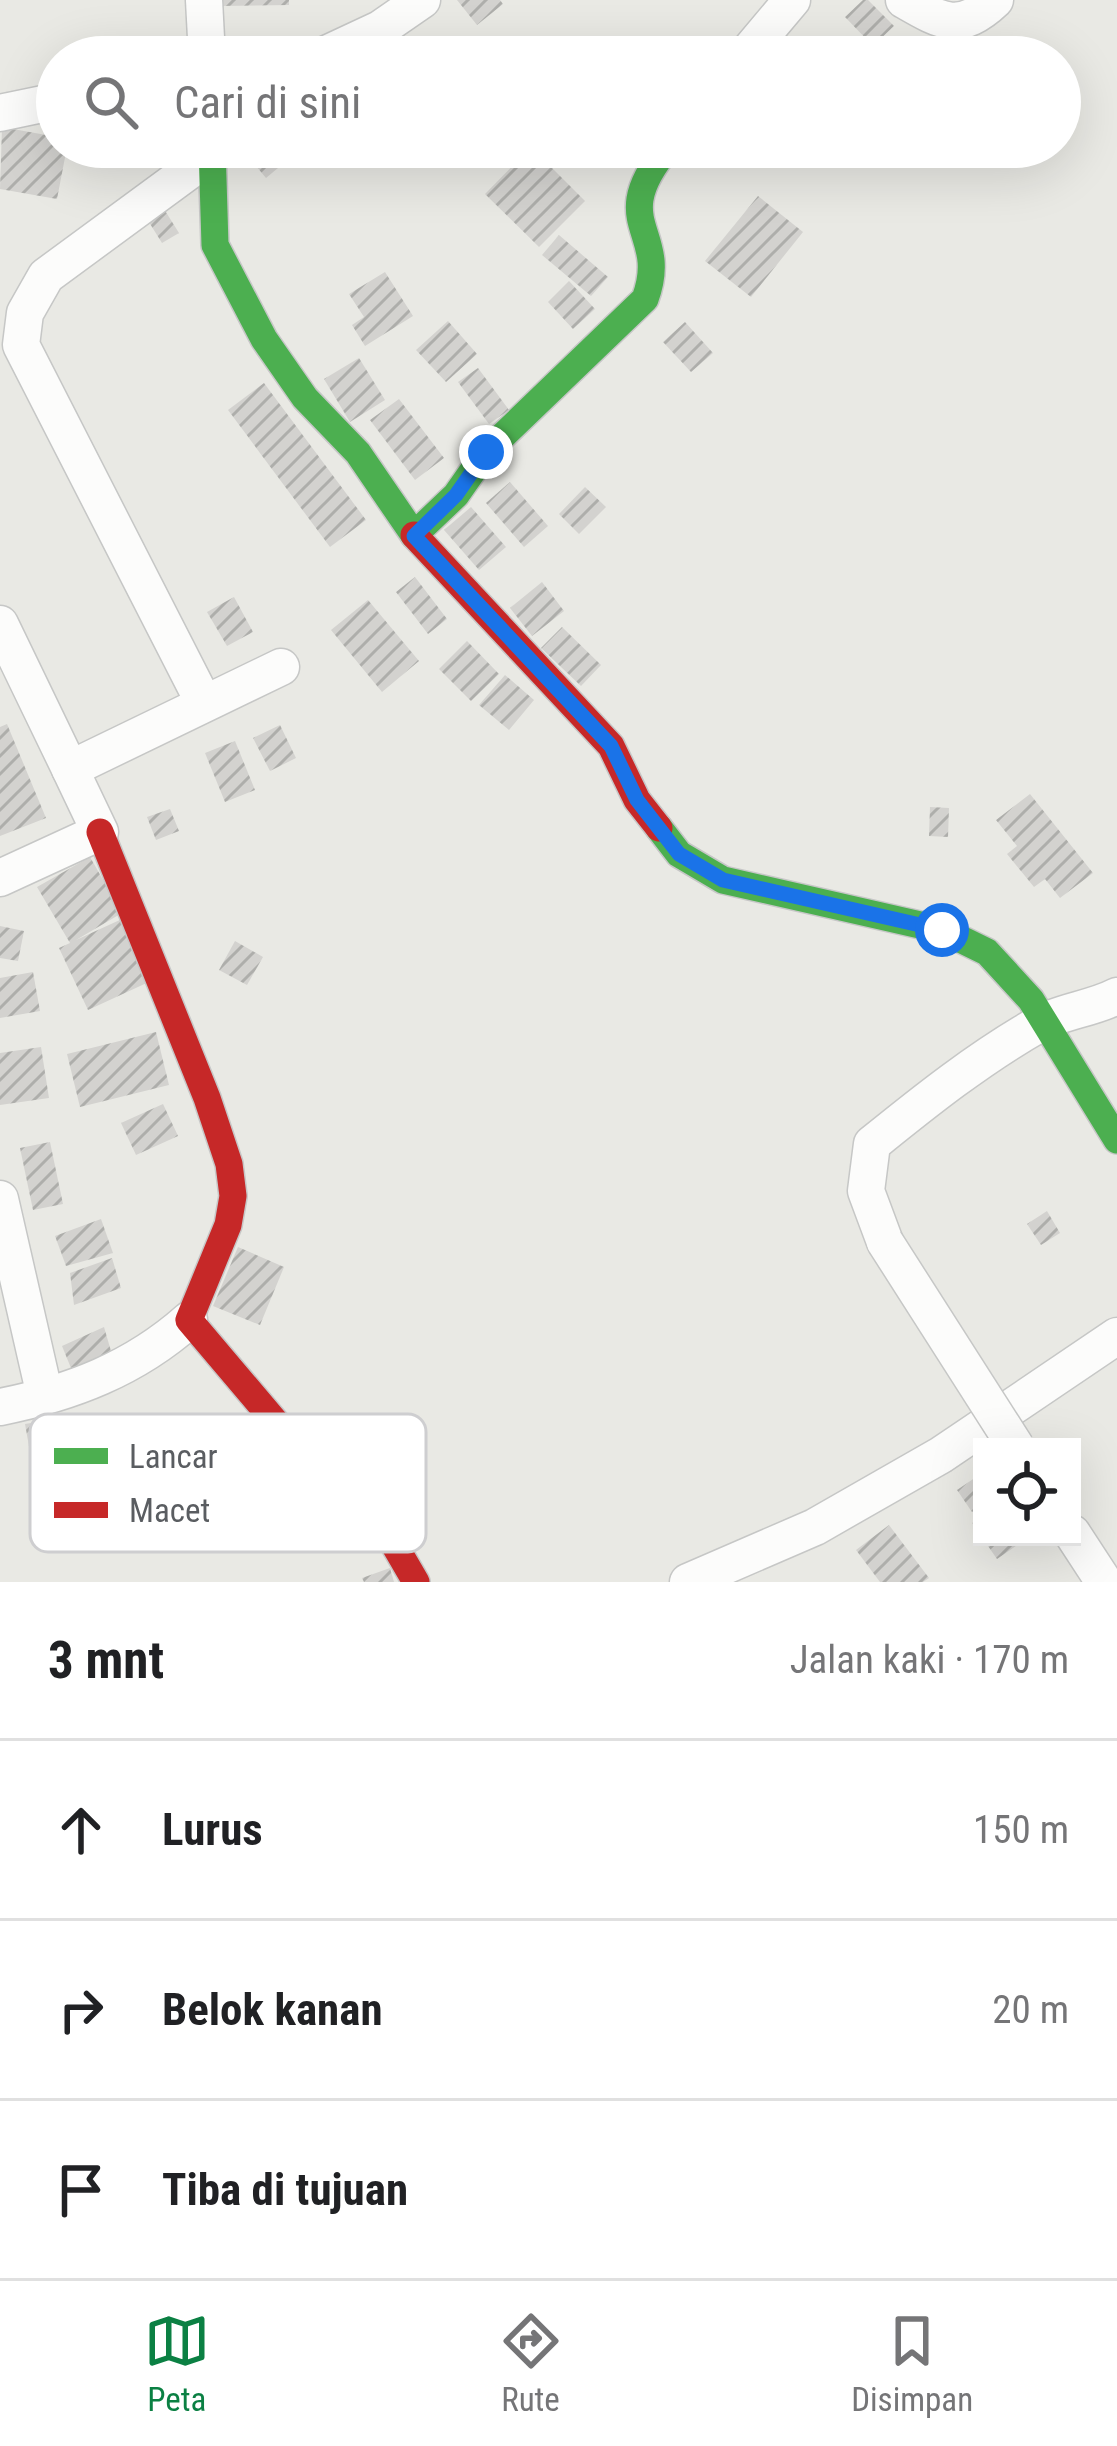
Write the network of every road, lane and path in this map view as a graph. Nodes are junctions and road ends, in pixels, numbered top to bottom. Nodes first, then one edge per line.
1 (204, 0) edge
2 (422, 0) edge
3 (792, 0) edge
4 (904, 0) edge
5 (995, 0) edge
6 (206, 36) edge
7 (365, 36) edge
8 (762, 36) edge
9 (36, 105) edge
10 (0, 113) edge
11 (190, 168) edge
12 (214, 168) edge
13 (652, 168) edge
14 (10, 351) edge
15 (414, 536) junction
16 (0, 624) edge
17 (281, 667) dead end
18 (204, 704) junction
19 (70, 769) junction
20 (100, 832) junction
21 (0, 878) edge
22 (1117, 996) edge
23 (1043, 1022) junction
24 (1117, 1140) edge
25 (0, 1199) edge
26 (189, 1320) junction
27 (1117, 1336) edge
28 (45, 1396) junction
29 (0, 1408) edge
30 (269, 1414) edge
31 (1010, 1438) edge
32 (1080, 1546) edge
33 (399, 1552) edge
34 (416, 1582) edge
35 (688, 1582) edge
36 (1104, 1582) edge

1 - 6 street
2 - 7 street
3 - 8 street
4 - 5 street
9 - 10 street
11 - 14 street
12 - 15 street
13 - 15 street
14 - 18 street
15 - 23 street
16 - 19 street
17 - 18 street
18 - 19 street
19 - 20 street
20 - 21 street
20 - 26 street
22 - 23 street
23 - 24 street
23 - 31 street, bridge
25 - 28 street
26 - 28 street
26 - 30 street
27 - 35 street
28 - 29 street
32 - 36 street
33 - 34 street

